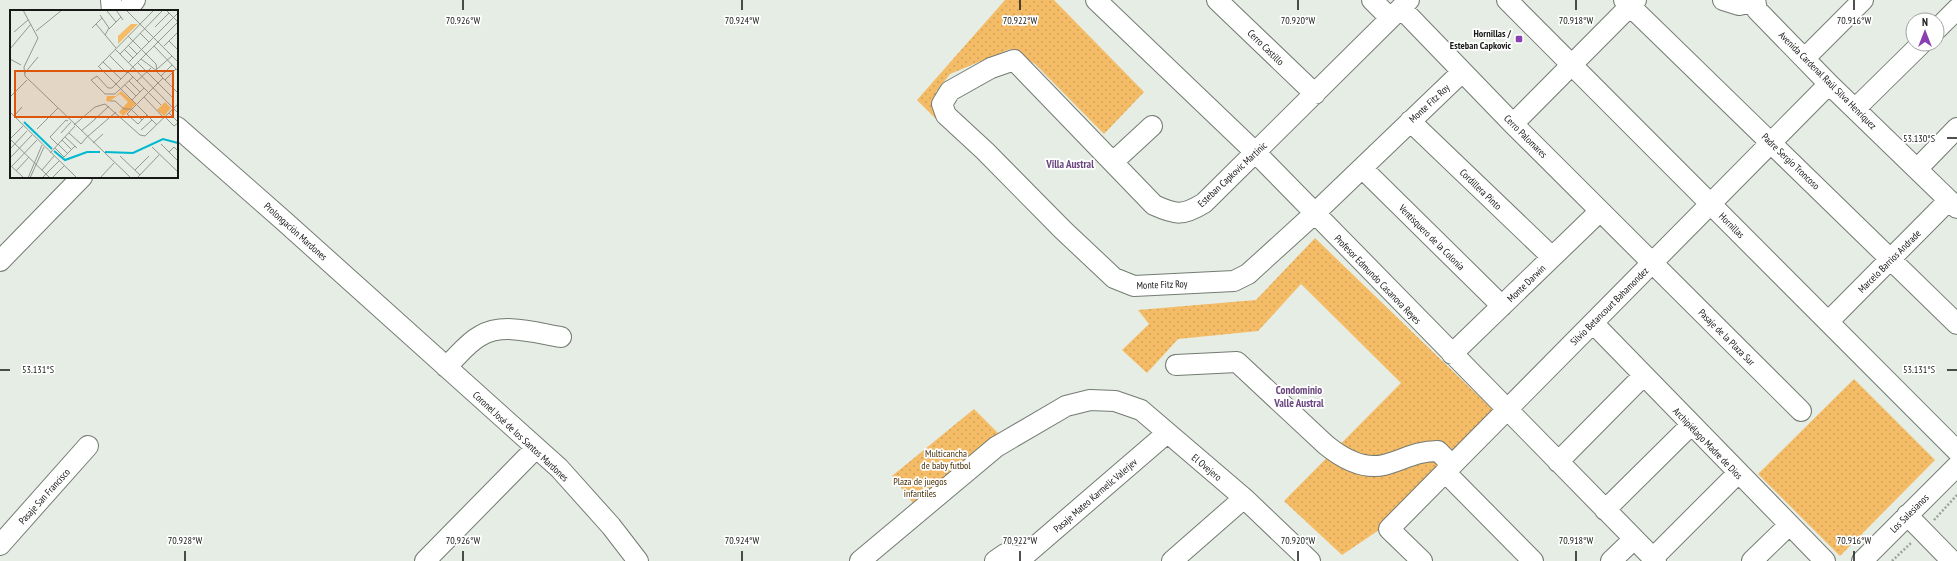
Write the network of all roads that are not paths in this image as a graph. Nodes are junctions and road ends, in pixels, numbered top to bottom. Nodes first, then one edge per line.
1 (111, 0) edge
2 (135, 0) edge
3 (1096, 0) edge
4 (1217, 0) edge
5 (1372, 0) edge
6 (1507, 0) edge
7 (1723, 0) edge
8 (1863, 0) edge
9 (1755, 1) edge
10 (1630, 2) edge
11 (1400, 9) edge
12 (1957, 9) edge
13 (112, 10) edge
14 (127, 10) edge
15 (1945, 21) edge
16 (1913, 52) edge
17 (1805, 58) junction
18 (1014, 60) joint
19 (1571, 66) junction
20 (1462, 72) junction
21 (1830, 84) junction
22 (1315, 94) junction
23 (1856, 108) junction
24 (1410, 121) junction
25 (1513, 124) junction
26 (1152, 126) dead end
27 (178, 128) edge
28 (1957, 128) edge
29 (1772, 142) junction
30 (1256, 154) junction
31 (1113, 162) junction
32 (1362, 168) junction
33 (1918, 168) junction
34 (81, 178) edge
35 (1711, 204) junction
36 (1953, 204) edge
37 (1600, 211) junction
38 (1314, 214) junction
39 (1552, 257) junction
40 (1891, 260) junction
41 (0, 261) edge
42 (1652, 263) junction
43 (1502, 306) junction
44 (1828, 322) junction
45 (1593, 323) junction
46 (1957, 324) edge
47 (413, 337) joint
48 (561, 337) dead end
49 (1452, 354) junction
50 (1176, 365) dead end
51 (446, 367) junction
52 (1643, 376) junction
53 (1507, 410) junction
54 (1801, 411) dead end
55 (1691, 425) junction
56 (1167, 433) junction
57 (88, 446) dead end
58 (536, 448) junction
59 (1957, 451) edge
60 (1558, 462) junction
61 (1957, 466) edge
62 (1448, 469) junction
63 (1738, 473) junction
64 (1244, 498) junction
65 (1605, 510) junction
66 (1907, 515) junction
67 (1789, 525) junction
68 (1634, 539) junction
69 (0, 545) edge
70 (1023, 559) edge
71 (1654, 560) edge
72 (426, 561) edge
73 (638, 561) edge
74 (860, 561) edge
75 (995, 561) edge
76 (1172, 561) edge
77 (1310, 561) edge
78 (1422, 561) edge
79 (1533, 561) edge
80 (1611, 561) edge
81 (1752, 561) edge
82 (1825, 561) edge
83 (1862, 561) edge
84 (1952, 561) edge

1 - 13 street
2 - 14 street
3 - 30 street, Profesor Edmundo Casanova Reyes
4 - 22 street, Cerro Castillo
5 - 11 street, Cerro Palomares
6 - 19 street, Hornillas
7 - 9 street
8 - 17 street
9 - 17 street, Avenida Cardenal Raúl Silva Henríquez
10 - 19 street
10 - 29 street, Padre Sergio Troncoso
11 - 20 street, Cerro Palomares
11 - 22 street, Esteban Capkovic Martinic
12 - 15 street
16 - 23 street
17 - 21 street, Avenida Cardenal Raúl Silva Henríquez
18 - 31 street, Esteban Capkovic Martinic
18 - 38 street, Monte Fitz Roy
19 - 25 street
19 - 35 street, Hornillas
20 - 24 street, Monte Fitz Roy
20 - 25 street, Cerro Palomares
21 - 23 street, Avenida Cardenal Raúl Silva Henríquez
21 - 29 street, Silvio Betancourt Bahamondez
22 - 30 street, Esteban Capkovic Martinic
23 - 33 street, Avenida Cardenal Raúl Silva Henríquez
24 - 32 street, Monte Fitz Roy
24 - 39 street, Cordillera Pinto
25 - 37 street, Cerro Palomares
26 - 31 street
27 - 47 street, Prolongación Mardones
28 - 33 street
29 - 35 street, Silvio Betancourt Bahamondez
29 - 40 street, Padre Sergio Troncoso
30 - 31 street, Esteban Capkovic Martinic
30 - 38 street, Profesor Edmundo Casanova Reyes
32 - 38 street, Monte Fitz Roy
32 - 43 street, Ventisquero de la Colonia
33 - 36 street, Avenida Cardenal Raúl Silva Henríquez
34 - 41 street
35 - 42 street, Silvio Betancourt Bahamondez
35 - 44 street, Hornillas
36 - 40 street, Marcelo Barrios Andrade
37 - 39 street, Monte Darwin
37 - 42 street, Cerro Palomares
38 - 49 street, Profesor Edmundo Casanova Reyes
39 - 43 street, Monte Darwin
40 - 44 street, Marcelo Barrios Andrade
40 - 46 street, Padre Sergio Troncoso
42 - 45 street, Silvio Betancourt Bahamondez
42 - 54 street, Pasaje de la Plaza Sur
43 - 49 street, Monte Darwin
44 - 59 street, Hornillas
45 - 52 street, Archipiélago Madre de Dios
45 - 53 street, Silvio Betancourt Bahamondez
47 - 51 street, Coronel José de los Santos Mardones
48 - 51 street
49 - 53 street, Profesor Edmundo Casanova Reyes
50 - 62 street
51 - 58 street, Coronel José de los Santos Mardones
52 - 55 street, Archipiélago Madre de Dios
52 - 60 street
53 - 60 street, Profesor Edmundo Casanova Reyes
53 - 62 street, Silvio Betancourt Bahamondez
55 - 63 street, Archipiélago Madre de Dios
55 - 65 street
56 - 64 street, El Ovejero
56 - 70 street, Pasaje Mateo Karmelic Valerjev
56 - 74 street, El Ovejero
57 - 69 street, Pasaje San Francisco
58 - 72 street
58 - 73 street, Coronel José de los Santos Mardones
60 - 65 street, Profesor Edmundo Casanova Reyes
61 - 66 street, Los Salesianos
62 - 78 street, Silvio Betancourt Bahamondez
62 - 79 street
63 - 67 street, Archipiélago Madre de Dios
63 - 71 street
64 - 76 street
64 - 77 street, El Ovejero
65 - 68 street, Profesor Edmundo Casanova Reyes
66 - 83 street, Los Salesianos
66 - 84 street
67 - 81 street
67 - 82 street, Archipiélago Madre de Dios
68 - 71 street, Profesor Edmundo Casanova Reyes
68 - 80 street
70 - 75 street, Pasaje Mateo Karmelic Valerjev

